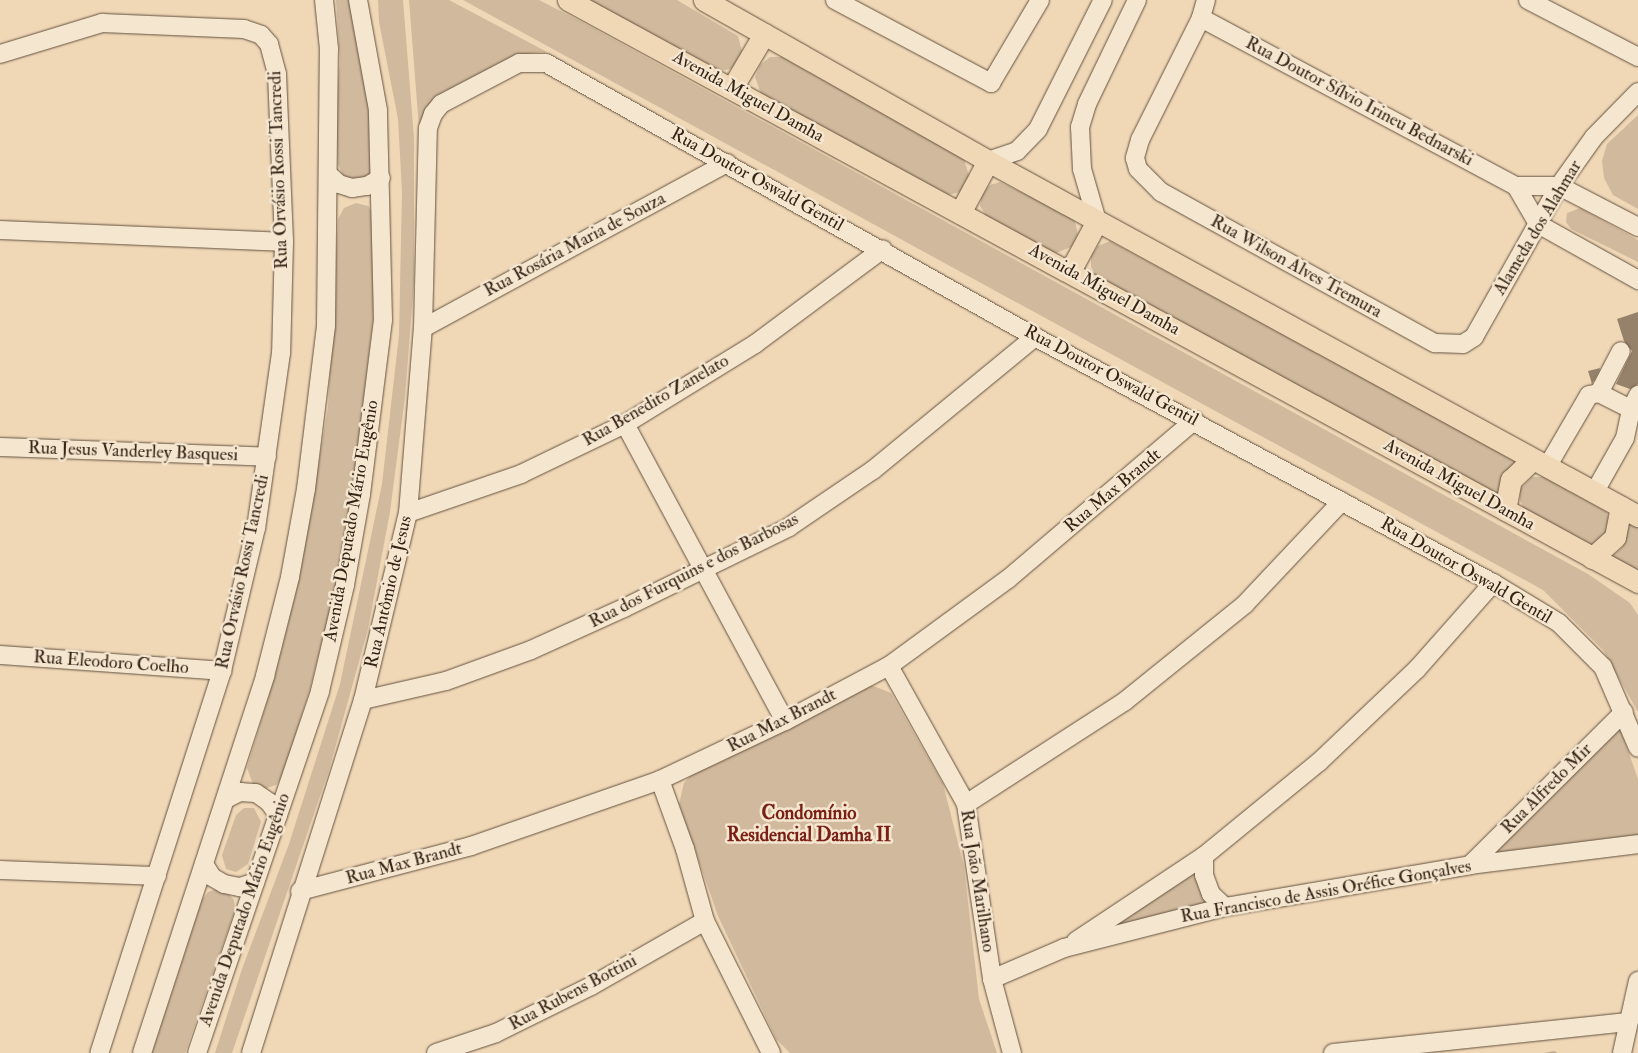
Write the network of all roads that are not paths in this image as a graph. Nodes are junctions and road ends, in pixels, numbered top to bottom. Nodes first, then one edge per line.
1 (324, 0) edge
2 (358, 0) edge
3 (568, 0) edge
4 (704, 0) edge
5 (835, 0) edge
6 (1040, 0) edge
7 (1103, 0) edge
8 (1137, 0) edge
9 (1206, 0) edge
10 (1528, 0) edge
11 (860, 6) edge
12 (1201, 18) junction
13 (764, 34) junction
14 (0, 54) edge
15 (1638, 57) edge
16 (732, 88) junction
17 (1638, 92) edge
18 (433, 114) joint
19 (988, 161) junction
20 (727, 163) junction
21 (329, 175) junction
22 (381, 178) junction
23 (1516, 186) junction
24 (1559, 186) junction
25 (328, 205) junction
26 (382, 207) junction
27 (960, 213) junction
28 (1097, 221) junction
29 (1538, 224) junction
30 (1638, 228) edge
31 (0, 230) edge
32 (284, 242) junction
33 (883, 249) junction
34 (1070, 271) junction
35 (1638, 280) edge
36 (423, 328) junction
37 (1035, 337) junction
38 (1463, 344) joint
39 (1621, 351) dead end
40 (1599, 393) junction
41 (1634, 402) edge
42 (1195, 420) junction
43 (625, 424) junction
44 (0, 446) edge
45 (267, 457) junction
46 (1539, 463) junction
47 (1594, 493) junction
48 (1342, 501) junction
49 (1505, 510) junction
50 (1629, 512) edge
51 (408, 513) junction
52 (1592, 558) junction
53 (703, 567) junction
54 (1638, 582) edge
55 (1493, 583) junction
56 (0, 656) edge
57 (889, 666) junction
58 (222, 671) junction
59 (363, 700) junction
60 (1624, 712) junction
61 (786, 721) junction
62 (1638, 748) edge
63 (660, 780) junction
64 (226, 799) junction
65 (966, 804) junction
66 (278, 815) junction
67 (1638, 844) edge
68 (1204, 856) junction
69 (204, 864) junction
70 (1470, 865) junction
71 (0, 870) edge
72 (156, 876) junction
73 (255, 882) junction
74 (300, 891) junction
75 (1225, 907) junction
76 (705, 921) junction
77 (1064, 948) junction
78 (992, 979) junction
79 (1638, 981) edge
80 (1628, 1022) junction
81 (99, 1053) edge
82 (142, 1053) edge
83 (197, 1053) edge
84 (251, 1053) edge
85 (436, 1053) edge
86 (771, 1053) edge
87 (1012, 1053) edge
88 (1332, 1053) edge
89 (1622, 1053) edge

1 - 21 street
2 - 22 street, Avenida Deputado Mário Eugênio
3 - 16 main road, Avenida Miguel Damha
4 - 13 main road
5 - 11 street
6 - 11 street
7 - 19 street
8 - 28 street
9 - 12 street
10 - 15 street
12 - 23 street, Rua Doutor Sílvio Irineu Bednarski
12 - 38 street, Rua Wilson Alves Tremura
13 - 16 main road
13 - 19 main road
14 - 32 street, Rua Orvásio Rossi Tancredi
16 - 27 main road, Avenida Miguel Damha
17 - 24 street, Alameda dos Alahmar
18 - 20 street, Rua Doutor Oswald Gentil
18 - 36 street, Rua Antômio de Jesus
19 - 27 main road
19 - 28 main road
20 - 33 street, Rua Doutor Oswald Gentil
20 - 36 street, Rua Rosária Maria de Souza
21 - 22 street
21 - 25 street
22 - 26 street, Avenida Deputado Mário Eugênio
23 - 24 street, Rua Doutor Sílvio Irineu Bednarski
23 - 29 street
24 - 29 street, Alameda dos Alahmar
24 - 30 street
25 - 26 street
25 - 64 street
26 - 66 street, Avenida Deputado Mário Eugênio
27 - 34 main road, Avenida Miguel Damha
28 - 34 main road
28 - 46 main road
29 - 35 street
29 - 38 street, Alameda dos Alahmar
31 - 32 street
32 - 45 street, Rua Orvásio Rossi Tancredi
33 - 37 street, Rua Doutor Oswald Gentil
33 - 43 street, Rua Benedito Zanelato
34 - 49 main road, Avenida Miguel Damha
36 - 51 street, Rua Antômio de Jesus
37 - 42 street, Rua Doutor Oswald Gentil
37 - 53 street, Rua dos Furquins e dos Barbosas
39 - 40 street
40 - 41 street
40 - 46 street
41 - 47 street
42 - 48 street, Rua Doutor Oswald Gentil
42 - 57 street, Rua Max Brandt
43 - 51 street, Rua Benedito Zanelato
43 - 53 street
44 - 45 street, Rua Jesus Vanderley Basquesi
45 - 58 street, Rua Orvásio Rossi Tancredi
46 - 47 main road
46 - 49 main road
47 - 50 main road
48 - 55 street, Rua Doutor Oswald Gentil
48 - 65 street
49 - 52 main road, Avenida Miguel Damha
50 - 52 main road
51 - 59 street, Rua Antômio de Jesus
52 - 54 main road, Avenida Miguel Damha
53 - 59 street, Rua dos Furquins e dos Barbosas
53 - 61 street
55 - 60 street, Rua Doutor Oswald Gentil
55 - 68 street
56 - 58 street, Rua Eleodoro Coelho
57 - 61 street, Rua Max Brandt
57 - 65 street, Rua João Marilhano
58 - 72 street, Rua Orvásio Rossi Tancredi
59 - 74 street, Rua Antômio de Jesus
60 - 62 street, Rua Doutor Oswald Gentil
60 - 70 street, Rua Alfredo Mir
61 - 63 street, Rua Max Brandt
63 - 74 street, Rua Max Brandt
63 - 76 street
64 - 66 street
64 - 69 street
65 - 78 street, Rua João Marilhano
66 - 73 street, Avenida Deputado Mário Eugênio
67 - 70 street, Rua Francisco de Assis Oréfice Gonçalves
68 - 75 street
68 - 77 street
69 - 73 street
69 - 82 street
70 - 75 street, Rua Francisco de Assis Oréfice Gonçalves
71 - 72 street
72 - 81 street, Rua Orvásio Rossi Tancredi
73 - 83 street, Avenida Deputado Mário Eugênio
74 - 84 street, Rua Antômio de Jesus
75 - 77 street, Rua Francisco de Assis Oréfice Gonçalves
76 - 85 street, Rua Rubens Bottini
76 - 86 street
77 - 78 street, Rua Francisco de Assis Oréfice Gonçalves
78 - 87 street, Rua João Marilhano
79 - 80 street
80 - 88 street
80 - 89 street

